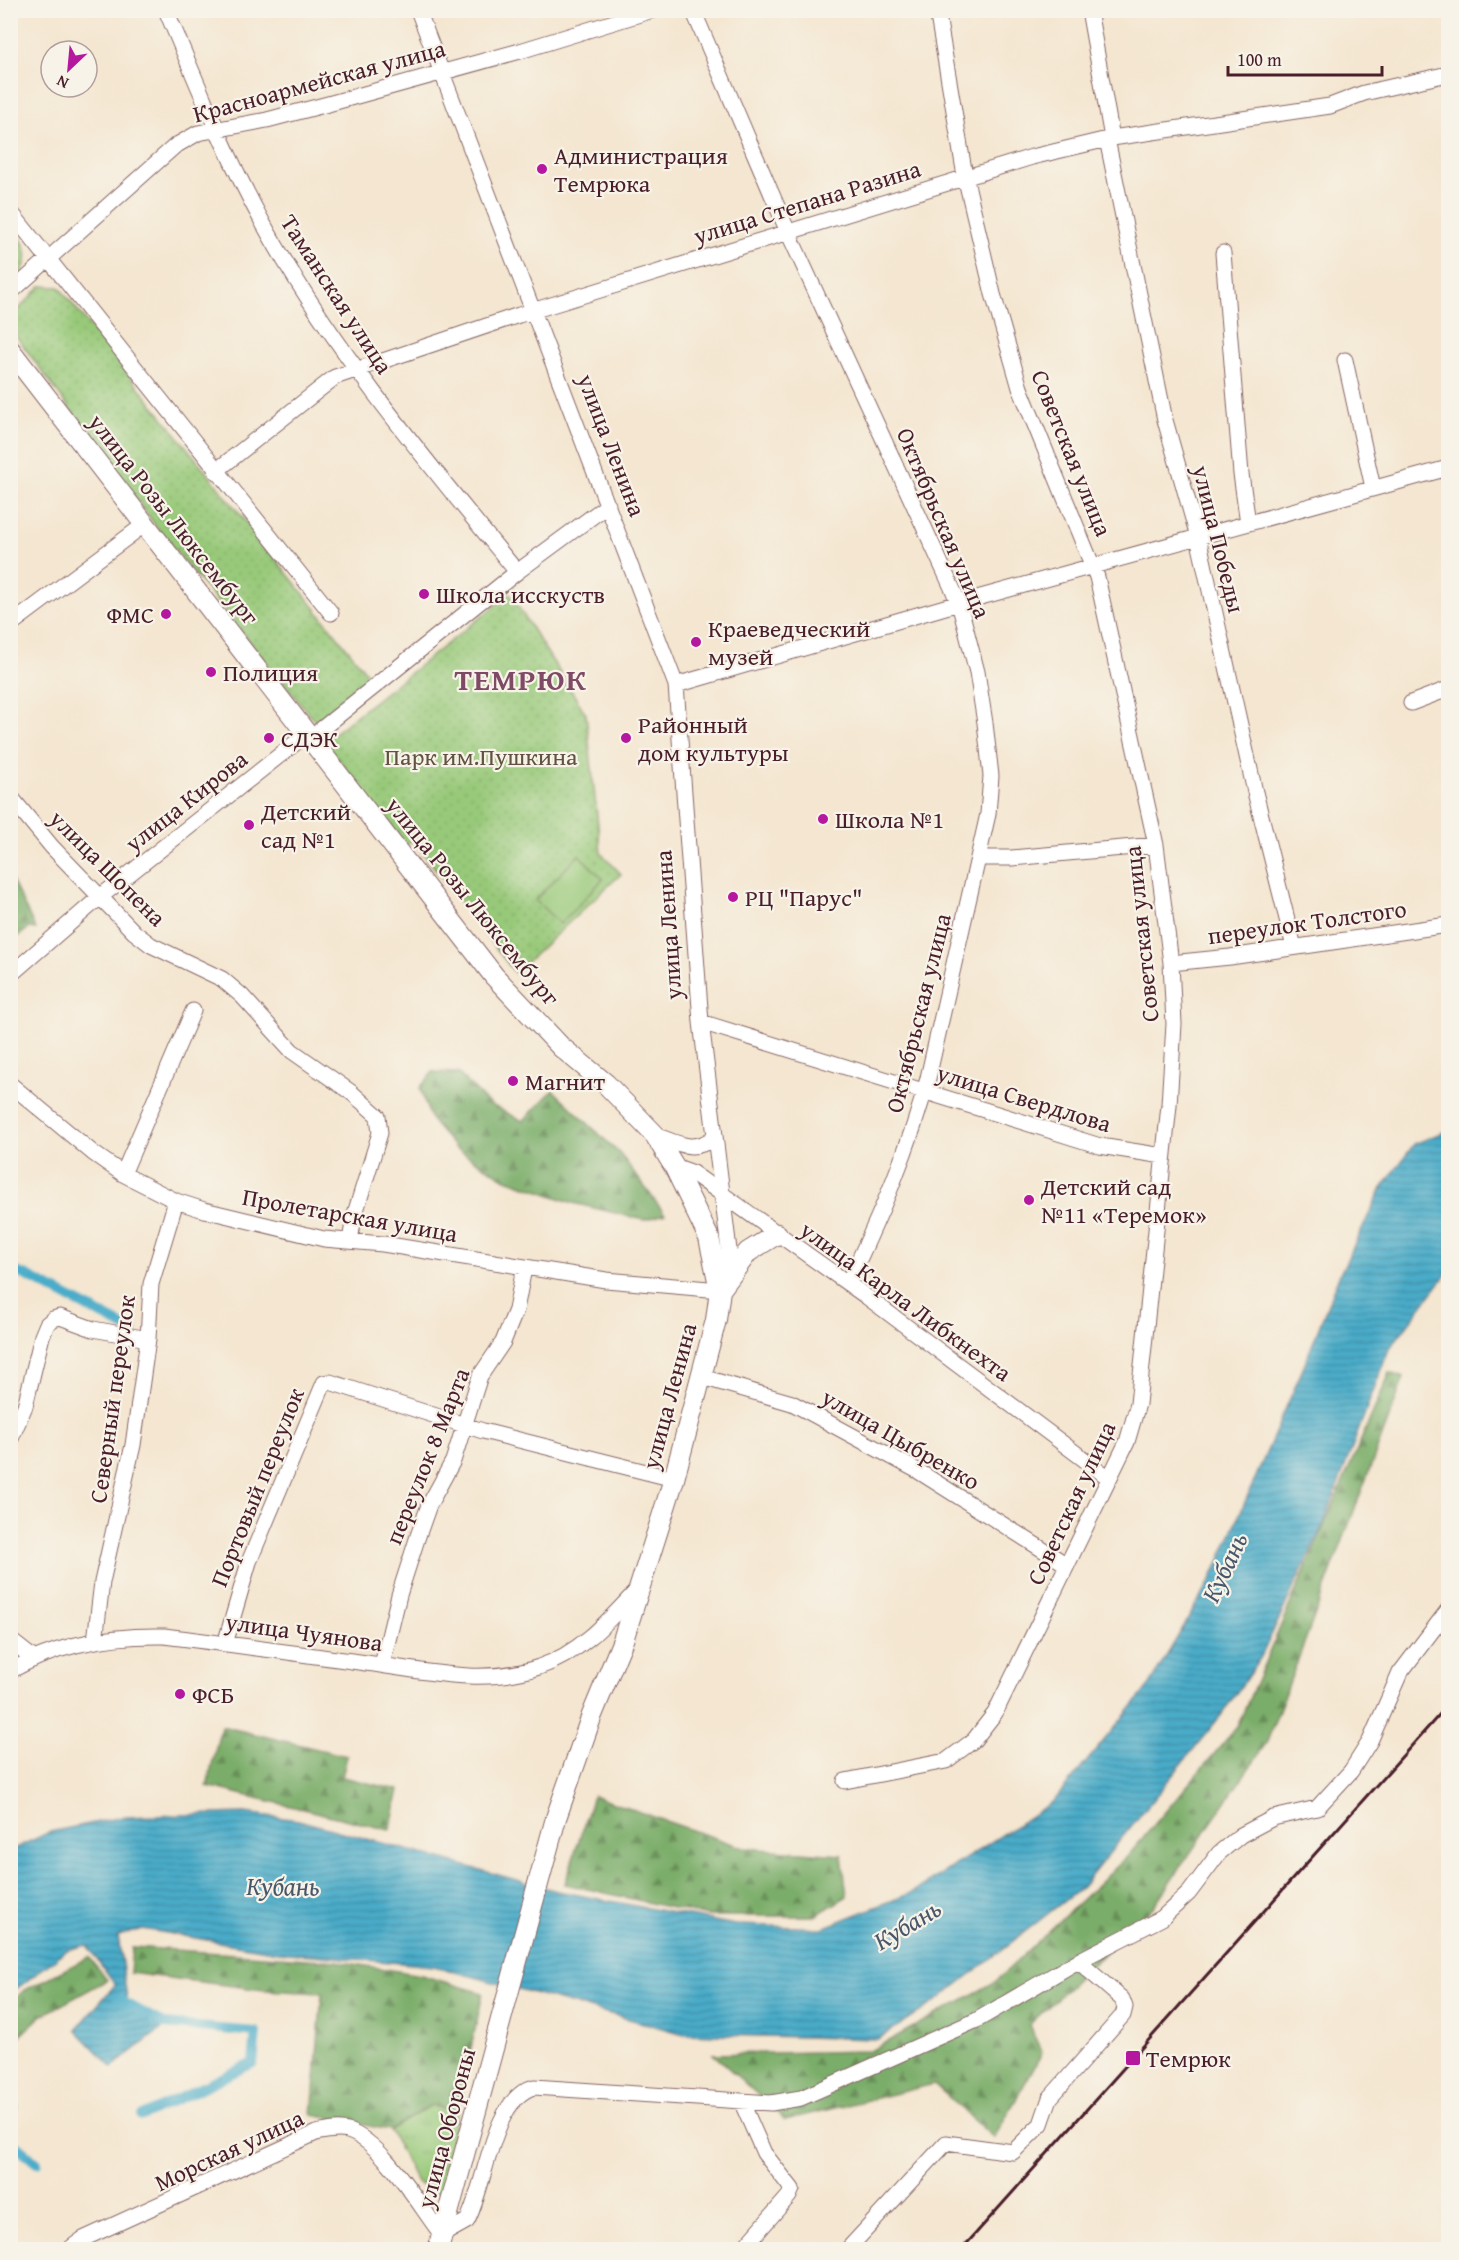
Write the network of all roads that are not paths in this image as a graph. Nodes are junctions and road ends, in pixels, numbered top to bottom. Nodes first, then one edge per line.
1 (166, 10) edge
2 (418, 10) edge
3 (653, 10) edge
4 (693, 10) edge
5 (937, 10) edge
6 (1089, 10) edge
7 (443, 72) junction
8 (1449, 74) edge
9 (218, 130) junction
10 (1109, 138) junction
11 (965, 176) junction
12 (10, 211) edge
13 (788, 232) junction
14 (1223, 253) dead end
15 (48, 259) junction
16 (10, 293) edge
17 (533, 311) junction
18 (10, 350) edge
19 (1345, 360) dead end
20 (356, 369) junction
21 (1449, 468) edge
22 (216, 471) junction
23 (1373, 488) junction
24 (608, 505) junction
25 (1248, 523) junction
26 (145, 524) junction
27 (1198, 537) junction
28 (1093, 565) junction
29 (517, 572) junction
30 (959, 603) junction
31 (331, 613) dead end
32 (10, 625) edge
33 (676, 686) junction
34 (1449, 689) edge
35 (1411, 703) dead end
36 (314, 732) junction
37 (10, 796) edge
38 (1156, 845) junction
39 (980, 858) junction
40 (100, 897) junction
41 (1449, 925) edge
42 (1294, 947) junction
43 (1171, 963) junction
44 (10, 975) edge
45 (193, 1011) dead end
46 (701, 1022) junction
47 (10, 1084) edge
48 (925, 1092) junction
49 (655, 1134) junction
50 (714, 1137) junction
51 (1163, 1156) junction
52 (674, 1166) junction
53 (123, 1174) junction
54 (723, 1196) junction
55 (176, 1201) junction
56 (777, 1234) junction
57 (350, 1241) junction
58 (525, 1268) junction
59 (848, 1283) junction
60 (720, 1290) junction
61 (148, 1339) junction
62 (702, 1377) junction
63 (465, 1424) junction
64 (10, 1440) edge
65 (1109, 1478) junction
66 (674, 1479) junction
67 (1067, 1565) junction
68 (642, 1584) junction
69 (1449, 1610) edge
70 (626, 1630) junction
71 (589, 1638) junction
72 (10, 1640) edge
73 (95, 1641) junction
74 (225, 1644) junction
75 (33, 1658) junction
76 (382, 1665) junction
77 (10, 1671) edge
78 (845, 1781) dead end
79 (546, 1854) joint
80 (1078, 1961) junction
81 (742, 2103) junction
82 (440, 2242) edge
83 (68, 2250) edge
84 (742, 2250) edge
85 (847, 2250) edge

1 - 9 street, Таманская улица
2 - 7 street, улица Ленина
3 - 7 street, Красноармейская улица
4 - 13 street, Октябрьская улица
5 - 11 street, Советская улица
6 - 10 street, улица Победы
7 - 9 street, Красноармейская улица
7 - 17 street, улица Ленина
8 - 10 street, улица Степана Разина
9 - 15 street, Красноармейская улица
9 - 20 street, Таманская улица
10 - 11 street, улица Степана Разина
10 - 27 street, улица Победы
11 - 13 street, улица Степана Разина
11 - 28 street, Советская улица
12 - 15 street
13 - 17 street, улица Степана Разина
13 - 30 street, Октябрьская улица
14 - 25 street
15 - 16 street, Красноармейская улица
15 - 22 street
17 - 20 street, улица Степана Разина
17 - 24 street, улица Ленина
18 - 26 main road, улица Розы Люксембург
19 - 23 street
20 - 22 street, улица Степана Разина
20 - 29 street, Таманская улица
21 - 23 street
22 - 31 street
23 - 25 street
24 - 29 street, улица Кирова
24 - 33 street, улица Ленина
25 - 27 street
26 - 32 street
26 - 36 main road, улица Розы Люксембург
27 - 28 street
27 - 42 street, улица Победы
28 - 30 street
28 - 38 street, Советская улица
29 - 36 street, улица Кирова
30 - 33 street
30 - 39 street, Октябрьская улица
33 - 46 street, улица Ленина
34 - 35 street
36 - 40 street, улица Кирова
36 - 49 main road, улица Розы Люксембург
37 - 40 street, улица Шопена
38 - 39 street
38 - 43 street, Советская улица
39 - 48 street, Октябрьская улица
40 - 44 street, улица Кирова
40 - 57 street, улица Шопена
41 - 42 street, переулок Толстого
42 - 43 street, переулок Толстого
43 - 51 street, Советская улица
45 - 53 street
46 - 48 street, улица Свердлова
46 - 50 street, улица Ленина
47 - 53 street, Пролетарская улица
48 - 51 street, улица Свердлова
48 - 59 street, Октябрьская улица
49 - 50 street
49 - 52 main road, улица Розы Люксембург
50 - 54 street, улица Ленина
51 - 65 street, Советская улица
52 - 54 street, улица Карла Либкнехта
52 - 60 main road, улица Розы Люксембург
53 - 55 street, Пролетарская улица
54 - 56 street, улица Карла Либкнехта
54 - 60 street, улица Ленина
55 - 57 street, Пролетарская улица
55 - 61 street, Северный переулок
56 - 59 street, улица Карла Либкнехта
56 - 60 main road
57 - 58 street, Пролетарская улица
58 - 60 street, Пролетарская улица
58 - 63 street, переулок 8 Марта
59 - 65 street, улица Карла Либкнехта
60 - 62 main road, улица Ленина
61 - 64 street
61 - 73 street, Северный переулок
62 - 66 main road, улица Ленина
62 - 67 street, улица Цыбренко
63 - 66 street
63 - 74 street, Портовый переулок
63 - 76 street, переулок 8 Марта
65 - 67 street, Советская улица
66 - 68 main road, улица Ленина
67 - 78 street, Советская улица
68 - 70 main road, улица Ленина
68 - 71 street, улица Чуянова
69 - 80 street
70 - 71 street, улица Чуянова
70 - 79 main road, улица Ленина
71 - 76 street, улица Чуянова
72 - 75 street
73 - 74 street, улица Чуянова
73 - 75 street, улица Чуянова
74 - 76 street, улица Чуянова
75 - 77 street, улица Чуянова
79 - 82 main road, улица Обороны
80 - 81 street
80 - 85 street
81 - 82 street
81 - 84 street
82 - 83 street, Морская улица

